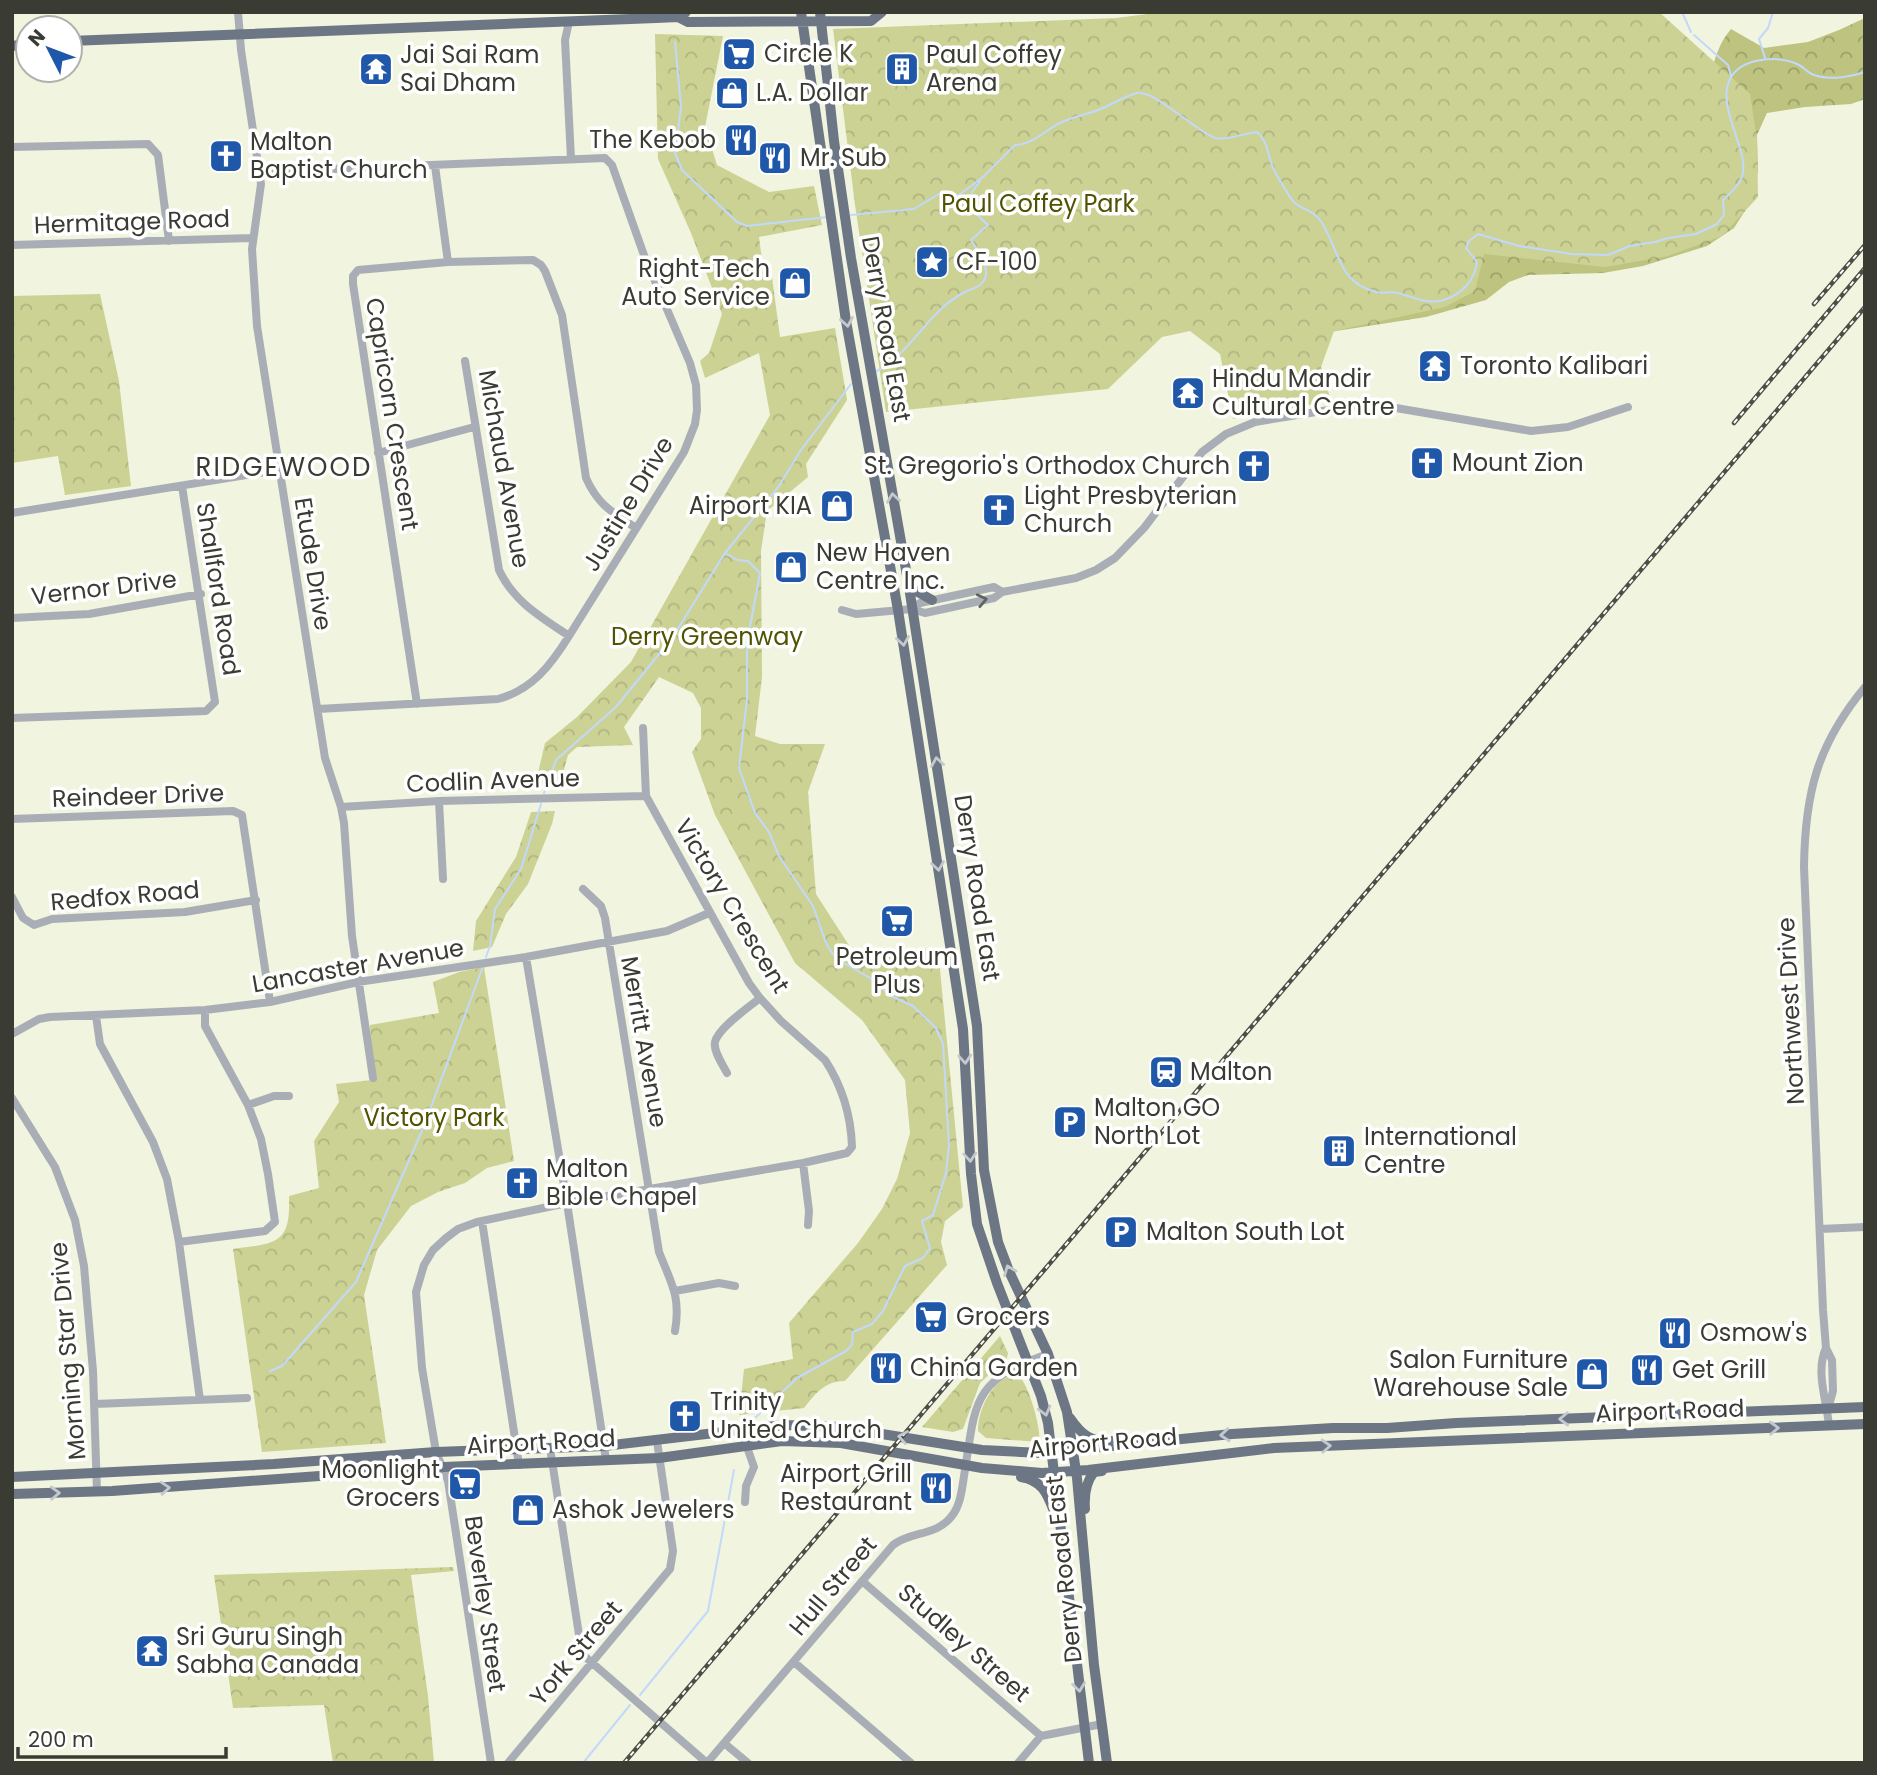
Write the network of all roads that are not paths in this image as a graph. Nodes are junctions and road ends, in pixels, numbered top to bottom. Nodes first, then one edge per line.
1 (238, 12) edge
2 (882, 12) edge
3 (682, 15) edge
4 (801, 17) edge
5 (820, 18) edge
6 (569, 22) junction
7 (239, 35) junction
8 (84, 41) edge
9 (820, 141) junction
10 (835, 141) junction
11 (12, 147) edge
12 (571, 159) junction
13 (435, 166) junction
14 (260, 172) junction
15 (252, 239) junction
16 (169, 241) junction
17 (12, 245) edge
18 (851, 258) junction
19 (838, 261) junction
20 (449, 262) junction
21 (868, 350) junction
22 (853, 352) junction
23 (465, 361) dead end
24 (1628, 407) dead end
25 (474, 428) junction
26 (378, 453) junction
27 (278, 470) junction
28 (182, 486) junction
29 (12, 513) edge
30 (636, 528) junction
31 (909, 587) junction
32 (1002, 592) junction
33 (201, 594) junction
34 (932, 600) junction
35 (912, 609) junction
36 (842, 610) dead end
37 (898, 610) junction
38 (12, 618) edge
39 (569, 636) junction
40 (1865, 687) edge
41 (417, 704) junction
42 (318, 709) junction
43 (12, 718) edge
44 (643, 728) dead end
45 (646, 796) junction
46 (439, 801) junction
47 (341, 807) junction
48 (12, 819) edge
49 (443, 879) dead end
50 (583, 889) dead end
51 (12, 897) edge
52 (256, 900) junction
53 (709, 913) junction
54 (608, 942) junction
55 (526, 957) junction
56 (358, 982) junction
57 (760, 998) junction
58 (270, 1002) junction
59 (205, 1010) junction
60 (96, 1016) junction
61 (12, 1034) edge
62 (727, 1073) dead end
63 (373, 1078) dead end
64 (289, 1096) dead end
65 (12, 1098) edge
66 (248, 1105) junction
67 (803, 1163) junction
68 (650, 1189) junction
69 (567, 1203) junction
70 (482, 1221) junction
71 (808, 1225) dead end
72 (1865, 1227) edge
73 (1820, 1228) junction
74 (179, 1242) junction
75 (735, 1286) dead end
76 (675, 1291) junction
77 (676, 1331) dead end
78 (1048, 1354) junction
79 (1028, 1361) junction
80 (1063, 1397) junction
81 (247, 1398) dead end
82 (200, 1400) junction
83 (95, 1404) junction
84 (1865, 1407) edge
85 (1828, 1409) junction
86 (1865, 1424) edge
87 (1829, 1426) junction
88 (741, 1430) junction
89 (657, 1441) junction
90 (1147, 1443) junction
91 (604, 1446) junction
92 (747, 1446) junction
93 (517, 1448) junction
94 (550, 1448) junction
95 (968, 1448) junction
96 (1073, 1450) junction
97 (436, 1452) junction
98 (1053, 1452) junction
99 (659, 1458) junction
100 (606, 1460) junction
101 (553, 1462) junction
102 (1150, 1462) junction
103 (274, 1464) junction
104 (519, 1465) junction
105 (965, 1465) junction
106 (444, 1467) junction
107 (194, 1468) junction
108 (1010, 1471) junction
109 (1076, 1471) junction
110 (97, 1472) junction
111 (1056, 1472) junction
112 (12, 1477) edge
113 (279, 1480) junction
114 (195, 1486) junction
115 (97, 1492) junction
116 (12, 1494) edge
117 (745, 1502) dead end
118 (1062, 1522) junction
119 (1081, 1534) junction
120 (862, 1581) junction
121 (794, 1662) junction
122 (591, 1664) junction
123 (1102, 1724) junction
124 (1084, 1728) junction
125 (1041, 1736) junction
126 (724, 1743) junction
127 (491, 1763) edge
128 (508, 1763) edge
129 (707, 1763) edge
130 (748, 1763) edge
131 (911, 1763) edge
132 (1018, 1763) edge
133 (1089, 1763) edge
134 (1107, 1763) edge

1 - 7 street, Etude Drive
2 - 5 main road
3 - 4 main road
3 - 6 main road
4 - 5 main road
4 - 9 main road, Derry Road East
5 - 10 main road, Derry Road East
6 - 7 main road
6 - 12 street
7 - 8 main road
7 - 14 street, Etude Drive
9 - 10 main road
9 - 19 main road, Derry Road East
10 - 18 main road, Derry Road East
11 - 16 street
12 - 13 street
12 - 30 street, Justine Drive
13 - 14 street
13 - 20 street
14 - 15 street, Etude Drive
15 - 16 street, Hermitage Road
15 - 27 street, Etude Drive
16 - 17 street, Hermitage Road
18 - 19 main road
18 - 21 main road, Derry Road East
19 -> 22 main road, Derry Road East
20 - 26 street, Capricorn Crescent
20 - 30 street, Capricorn Crescent
21 - 22 main road
31 -> 21 main road, Derry Road East
22 - 37 main road, Derry Road East
23 - 25 street, Michaud Avenue
24 - 32 street
25 - 26 street
25 - 39 street, Michaud Avenue
26 - 41 street, Capricorn Crescent
27 - 28 street
27 - 42 street, Etude Drive
28 - 29 street
28 - 33 street, Shallford Road
30 - 39 street, Justine Drive
31 - 34 main road
31 - 35 main road, Derry Road East
32 - 34 street
35 -> 32 street
33 - 38 street, Vernor Drive
33 - 43 street, Shallford Road
34 - 35 street
35 - 37 street
78 -> 35 main road, Derry Road East
36 - 37 street
37 -> 79 main road, Derry Road East
39 - 41 street, Justine Drive
40 - 73 street, Northwest Drive
41 - 42 street, Justine Drive
42 - 47 street, Etude Drive
44 - 45 street, Victory Crescent
45 - 46 street, Codlin Avenue
45 - 53 street, Victory Crescent
46 - 47 street, Codlin Avenue
46 - 49 street
47 - 56 street, Etude Drive
48 - 52 street, Reindeer Drive
50 - 54 street, Merritt Avenue
51 - 52 street, Redfox Road
52 - 58 street, Reindeer Drive
53 - 54 street, Lancaster Avenue
53 - 57 street, Victory Crescent
54 - 55 street, Lancaster Avenue
54 - 68 street, Merritt Avenue
55 - 56 street, Lancaster Avenue
55 - 69 street
56 - 58 street, Lancaster Avenue
56 - 63 street, Etude Drive
57 - 62 street
57 - 67 street, Victory Crescent
58 - 59 street, Lancaster Avenue
59 - 60 street, Lancaster Avenue
59 - 66 street
60 - 61 street, Lancaster Avenue
60 - 74 street
64 - 66 street
65 - 83 street, Morning Star Drive
66 - 74 street
67 - 68 street, Victory Crescent
67 - 71 street
68 - 69 street, Victory Crescent
68 - 76 street, Merritt Avenue
69 - 70 street, Victory Crescent
69 - 91 street
70 - 93 street
70 - 97 street, Victory Crescent
72 - 73 street
73 - 85 street, Northwest Drive
74 - 82 street
75 - 76 street
76 - 77 street, Merritt Avenue
78 - 79 street, Hull Street
78 - 80 main road, Derry Road East
79 - 95 street, Hull Street
79 -> 98 main road, Derry Road East
80 - 90 main road
80 - 96 main road, Derry Road East
81 - 82 street
82 - 83 street
83 - 110 street, Morning Star Drive
84 - 85 main road, Airport Road
85 - 87 street, Northwest Drive
85 -> 90 main road, Airport Road
86 - 87 main road, Airport Road
102 -> 87 main road, Airport Road
88 - 89 main road, Airport Road
88 - 92 street
95 -> 88 main road, Airport Road
89 - 91 main road, Airport Road
89 - 99 street
90 - 96 main road, Airport Road
91 - 94 main road, Airport Road
91 - 100 street
92 - 99 main road, Airport Road
92 - 105 main road, Airport Road
92 - 117 street
93 - 94 main road, Airport Road
93 - 97 main road, Airport Road
93 - 104 street
94 - 101 street
95 - 98 main road, Airport Road
95 - 105 street, Hull Street
96 - 98 main road, Airport Road
96 - 109 main road, Derry Road East
97 - 103 main road, Airport Road
97 - 106 street, Beverley Street
98 - 111 main road, Derry Road East
99 - 100 main road, Airport Road
99 - 122 street, York Street
100 - 101 main road, Airport Road
101 - 104 main road, Airport Road
101 - 122 street
102 - 109 main road, Airport Road
102 - 119 main road
103 - 107 main road, Airport Road
103 - 113 main road
104 - 106 main road, Airport Road
105 - 108 main road, Airport Road
105 - 120 street, Hull Street
106 - 113 main road, Airport Road
106 - 127 street, Beverley Street
107 - 110 main road, Airport Road
107 - 114 main road
108 - 111 main road, Airport Road
108 - 118 main road
109 - 111 main road, Airport Road
109 - 119 main road, Derry Road East
110 - 112 main road, Airport Road
110 - 115 street, Morning Star Drive
111 - 118 main road, Derry Road East
113 - 114 main road, Airport Road
115 -> 114 main road, Airport Road
116 -> 115 main road, Airport Road
118 -> 124 main road, Derry Road East
119 - 123 main road, Derry Road East
120 - 121 street, Hull Street
120 - 125 street, Studley Street
121 - 126 street, Hull Street
121 - 131 street
122 - 128 street, York Street
122 - 129 street
123 - 124 street
123 - 134 main road, Derry Road East
124 - 125 street
124 - 133 main road, Derry Road East
125 - 132 street
126 - 129 street, Hull Street
126 - 130 street

